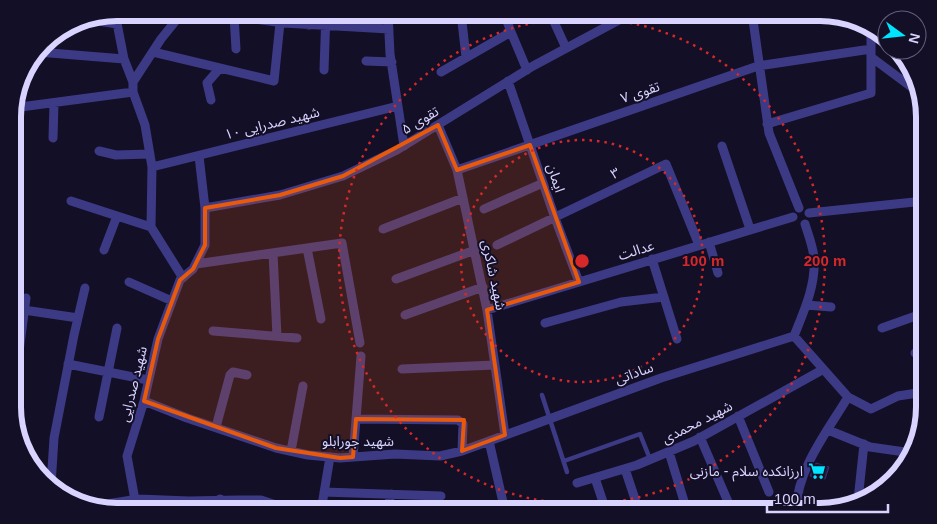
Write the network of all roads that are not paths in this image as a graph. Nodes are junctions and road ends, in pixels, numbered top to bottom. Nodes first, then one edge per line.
1 (116, 21) edge
2 (175, 21) edge
3 (234, 21) edge
4 (267, 21) edge
5 (309, 21) edge
6 (326, 21) edge
7 (389, 21) edge
8 (462, 21) edge
9 (508, 21) edge
10 (554, 21) edge
11 (616, 21) edge
12 (753, 21) edge
13 (105, 22) edge
14 (280, 23) junction
15 (117, 24) junction
16 (310, 25) junction
17 (326, 26) junction
18 (389, 29) junction
19 (512, 32) junction
20 (871, 36) edge
21 (566, 48) junction
22 (236, 50) dead end
23 (153, 52) junction
24 (46, 53) edge
25 (871, 53) junction
26 (466, 58) junction
27 (124, 60) junction
28 (366, 61) dead end
29 (392, 62) junction
30 (758, 66) junction
31 (220, 68) junction
32 (324, 70) dead end
33 (527, 70) junction
34 (441, 72) dead end
35 (508, 81) junction
36 (133, 82) junction
37 (910, 86) edge
38 (134, 92) junction
39 (211, 100) dead end
40 (54, 103) junction
41 (398, 106) junction
42 (22, 107) edge
43 (767, 124) junction
44 (438, 125) junction
45 (53, 138) dead end
46 (530, 145) junction
47 (404, 146) junction
48 (722, 146) dead end
49 (99, 151) dead end
50 (150, 154) junction
51 (199, 156) junction
52 (152, 167) junction
53 (457, 170) junction
54 (543, 183) junction
55 (464, 198) junction
56 (71, 201) dead end
57 (916, 204) edge
58 (205, 208) junction
59 (799, 208) junction
60 (484, 209) dead end
61 (809, 213) junction
62 (117, 216) junction
63 (793, 217) junction
64 (555, 218) junction
65 (805, 224) junction
66 (152, 227) junction
67 (383, 229) dead end
68 (750, 229) junction
69 (709, 242) junction
70 (497, 245) dead end
71 (699, 245) junction
72 (307, 248) junction
73 (104, 250) dead end
74 (474, 250) junction
75 (273, 253) junction
76 (652, 259) junction
77 (196, 264) junction
78 (718, 273) dead end
79 (182, 278) junction
80 (396, 279) dead end
81 (129, 282) dead end
82 (579, 282) junction
83 (482, 287) junction
84 (85, 288) dead end
85 (26, 298) dead end
86 (664, 298) junction
87 (172, 301) junction
88 (806, 306) junction
89 (831, 306) dead end
90 (24, 310) junction
91 (487, 310) junction
92 (404, 315) dead end
93 (916, 315) edge
94 (78, 318) junction
95 (321, 319) dead end
96 (546, 323) dead end
97 (117, 328) dead end
98 (882, 328) dead end
99 (21, 330) edge
100 (213, 331) dead end
101 (277, 336) junction
102 (793, 337) junction
103 (297, 338) dead end
104 (677, 339) dead end
105 (360, 343) dead end
106 (361, 356) dead end
107 (68, 364) junction
108 (495, 365) junction
109 (402, 369) dead end
110 (822, 370) junction
111 (108, 372) junction
112 (247, 375) dead end
113 (148, 380) junction
114 (303, 386) dead end
115 (916, 393) edge
116 (542, 395) dead end
117 (848, 397) junction
118 (144, 401) junction
119 (738, 416) junction
120 (99, 417) dead end
121 (356, 419) junction
122 (549, 420) junction
123 (216, 427) junction
124 (828, 430) junction
125 (505, 435) junction
126 (700, 438) junction
127 (489, 441) junction
128 (864, 444) junction
129 (291, 451) junction
130 (462, 451) junction
131 (669, 452) junction
132 (904, 452) edge
133 (330, 457) junction
134 (352, 457) junction
135 (650, 460) junction
136 (564, 461) junction
137 (625, 469) junction
138 (567, 472) dead end
139 (52, 477) edge
140 (595, 478) junction
141 (577, 483) dead end
142 (324, 492) junction
143 (769, 492) dead end
144 (391, 494) junction
145 (859, 494) edge
146 (441, 496) dead end
147 (134, 500) junction
148 (220, 500) junction
149 (116, 503) edge
150 (219, 503) edge
151 (269, 503) edge
152 (322, 503) edge
153 (389, 503) edge
154 (503, 503) edge
155 (603, 503) edge
156 (636, 503) edge
157 (685, 503) edge
158 (728, 503) edge
159 (795, 503) edge

1 - 15 street
2 - 23 street
3 - 22 street
4 - 14 street
5 - 16 street
6 - 17 street
7 - 18 street
8 - 26 street
9 - 19 street
10 - 21 street
11 - 21 street, تقوی ۵
12 - 30 street
13 - 15 street
14 - 16 street
14 - 31 street
15 - 27 street
16 - 17 street
17 - 18 street
17 - 32 street
18 - 29 street
19 - 26 street
19 - 33 street
20 - 25 street
21 - 33 street, تقوی ۵
23 - 31 street
23 - 36 street
24 - 27 street
25 - 30 street, تقوی ۷
25 - 37 street
25 - 43 street
26 - 34 street
27 - 36 street
28 - 29 street
29 - 41 street
30 - 43 street
30 - 46 street, تقوی ۷
31 - 39 street
33 - 35 street, تقوی ۵
35 - 44 street, تقوی ۵
35 - 46 street, ایمان
36 - 38 street
38 - 40 street
38 - 50 street
40 - 42 street
40 - 45 street
41 - 47 street
41 - 51 street, شهید صدرایی ۱۰
43 - 59 street
44 - 47 street, تقوی ۵
44 - 53 street, شهید شاکری
46 - 53 street, تقوی ۷
46 - 54 street, ایمان
47 - 58 street, تقوی ۵
48 - 68 street
49 - 50 street
50 - 52 street
51 - 52 street, شهید صدرایی ۱۰
51 - 58 street, شهید صدرایی
52 - 66 street
53 - 55 street, شهید شاکری
54 - 60 street
54 - 64 street, ایمان
55 - 67 street
55 - 74 street, شهید شاکری
56 - 62 street
57 - 61 street
58 - 77 street, شهید صدرایی
59 - 61 street
59 - 63 street
61 - 65 street
62 - 66 street
62 - 73 street
63 - 65 street
63 - 68 street, عدالت
64 - 70 street, ۳
64 - 71 street, ۳
64 - 82 street, ایمان
65 - 88 street
66 - 79 street
68 - 69 street, عدالت
69 - 71 street, عدالت
69 - 78 street
71 - 76 street, عدالت
72 - 75 street
72 - 95 street
72 - 105 street
74 - 80 street
74 - 83 street, شهید شاکری
75 - 77 street
75 - 101 street
76 - 82 street, عدالت
76 - 86 street
77 - 79 street, شهید صدرایی
79 - 87 street, شهید صدرایی
81 - 87 street
82 - 91 street, عدالت
83 - 91 street, شهید شاکری
83 - 92 street
84 - 94 street
85 - 90 street
86 - 96 street
86 - 104 street
87 - 113 street, شهید صدرایی
88 - 89 street
88 - 102 street
90 - 94 street
90 - 99 street
91 - 108 street, شهید شاکری
93 - 98 street
94 - 107 street
97 - 111 street
100 - 101 street
101 - 103 street
102 - 110 street
102 - 122 street, ساداتی
106 - 121 street
107 - 111 street
107 - 139 street
108 - 109 street
108 - 125 street, شهید شاکری
110 - 117 street
110 - 119 street, شهید محمدی
111 - 113 street
111 - 120 street
112 - 123 street
113 - 118 street, شهید صدرایی
114 - 129 street
115 - 117 street
116 - 122 lane
117 - 124 street
118 - 123 street, شهید جورابلو
118 - 147 street, شهید صدرایی
119 - 126 street, شهید محمدی
119 - 143 street
121 - 130 street
121 - 134 street
122 - 125 street, ساداتی
122 - 136 lane
123 - 129 street, شهید جورابلو
124 - 128 street
124 - 159 street
125 - 127 street, ساداتی
126 - 131 street, شهید محمدی
126 - 158 street
127 - 130 street, شهید جورابلو
127 - 154 street
128 - 132 street
128 - 145 street
129 - 133 street, شهید جورابلو
130 - 134 street, شهید جورابلو
131 - 135 street, شهید محمدی
131 - 157 street
133 - 134 street, شهید جورابلو
133 - 142 street
135 - 136 lane
135 - 137 street, شهید محمدی
136 - 138 lane
137 - 140 street, شهید محمدی
137 - 156 street
140 - 141 street, شهید محمدی
140 - 155 street
142 - 144 street
142 - 152 street
144 - 146 street
144 - 153 street
147 - 148 street
147 - 149 street
148 - 150 street
148 - 151 street

